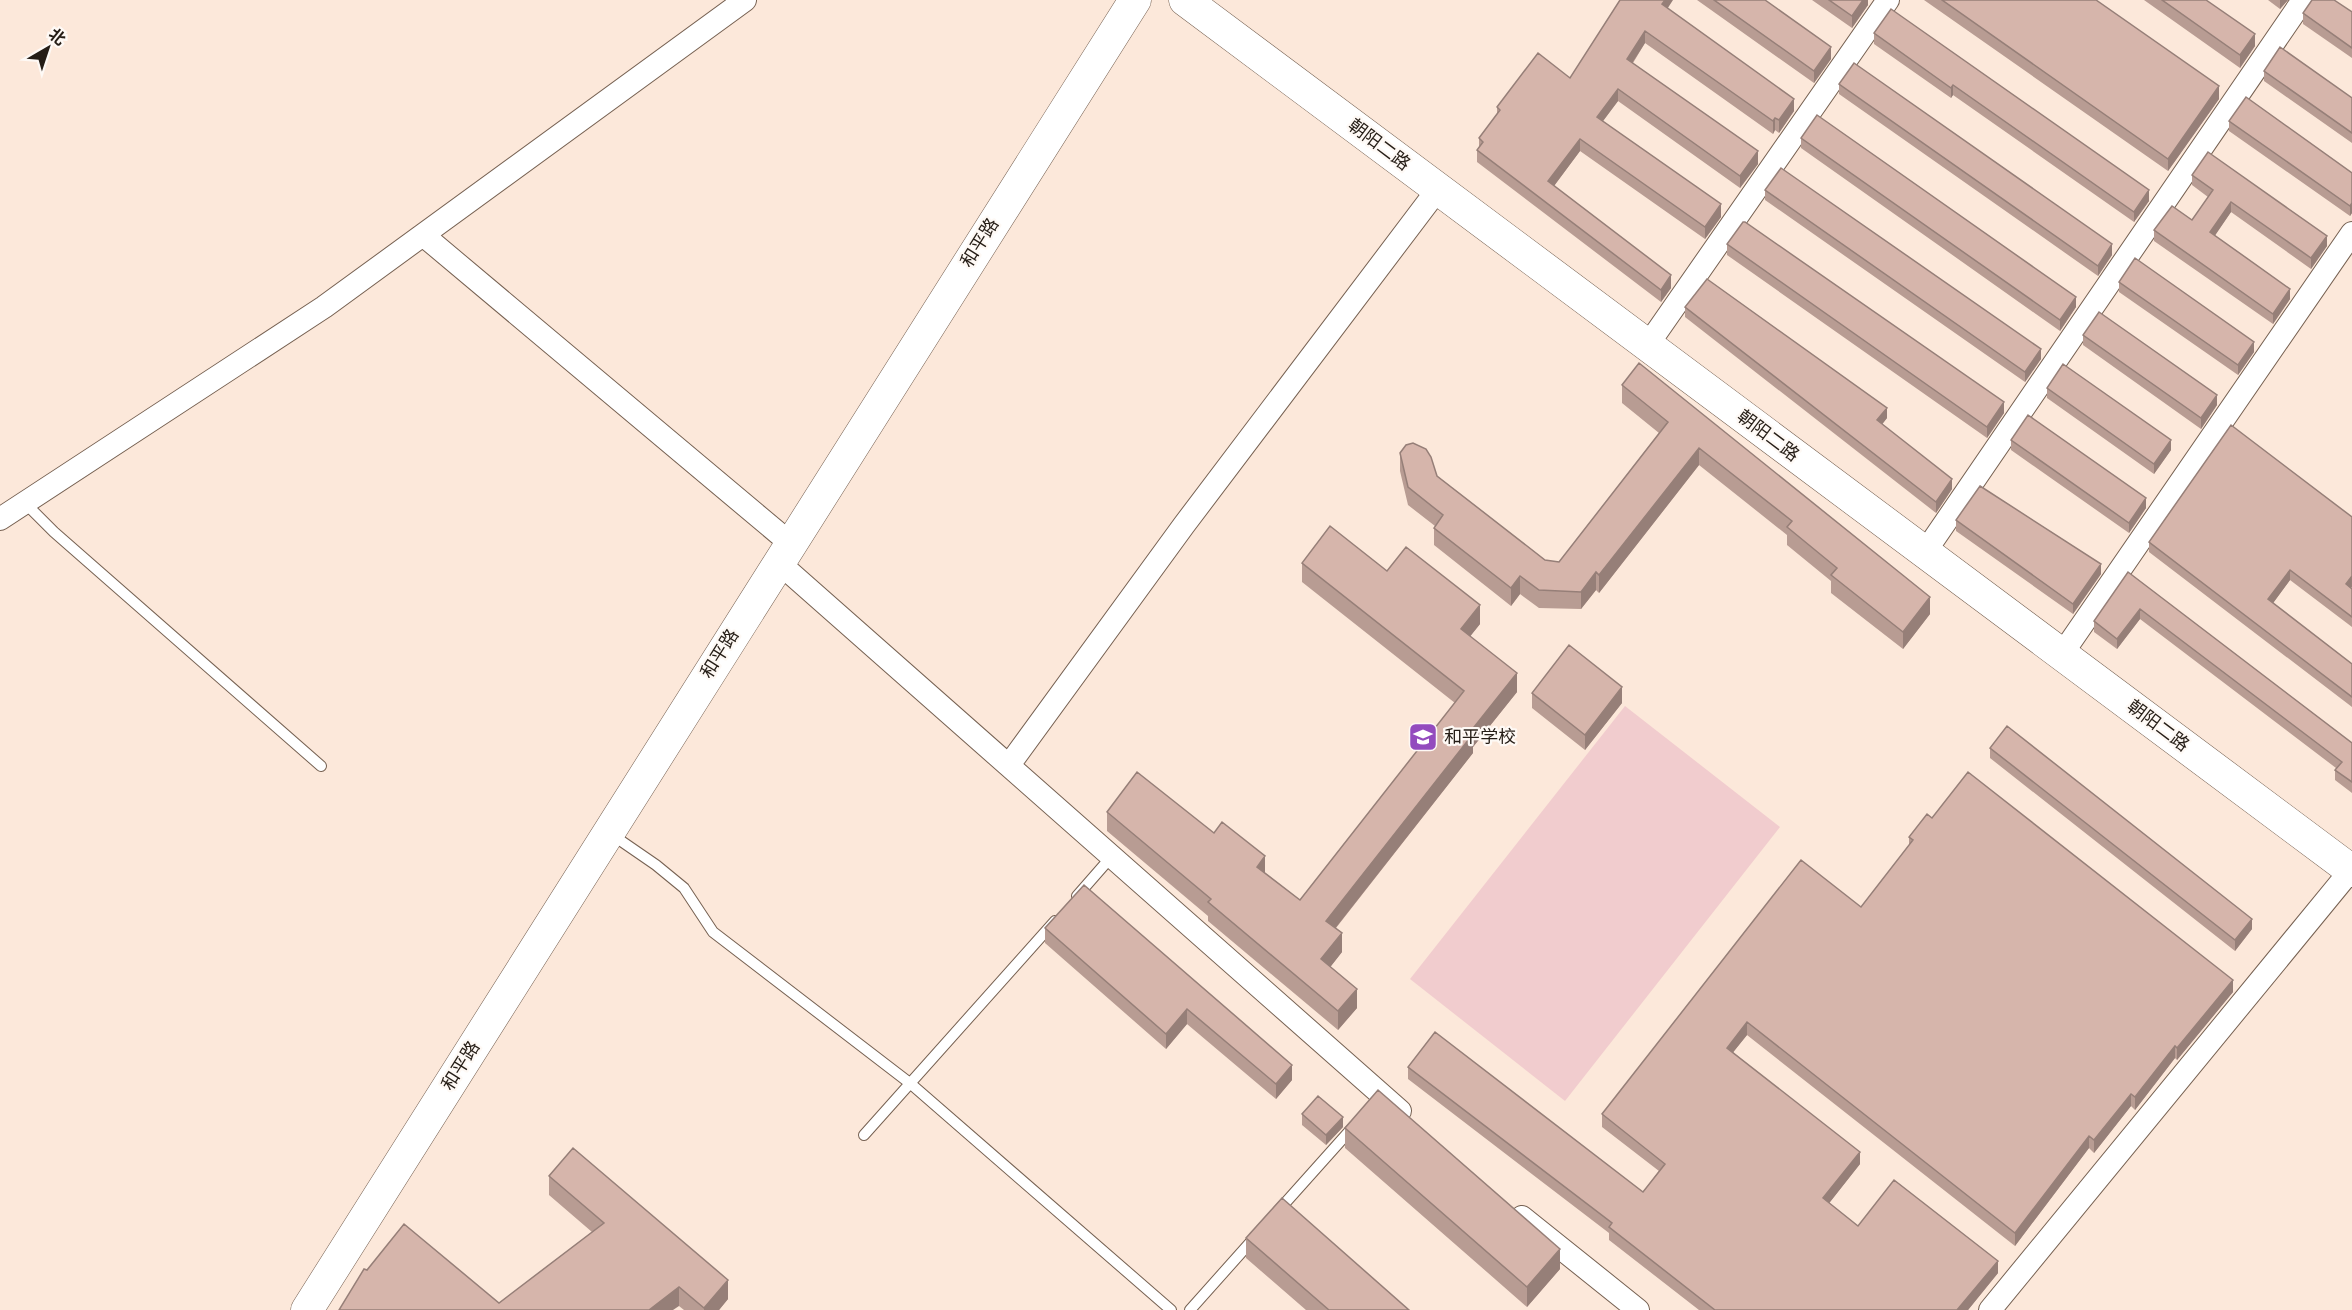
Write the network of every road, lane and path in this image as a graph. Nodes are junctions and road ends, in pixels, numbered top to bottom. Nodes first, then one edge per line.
1 (745, 0) edge
2 (1135, 0) edge
3 (1185, 0) edge
4 (1888, 0) edge
5 (2303, 0) edge
6 (1438, 189) junction
7 (2352, 233) edge
8 (423, 235) junction
9 (1647, 346) junction
10 (25, 503) junction
11 (0, 519) edge
12 (784, 552) junction
13 (1925, 552) junction
14 (2062, 654) junction
15 (1010, 765) junction
16 (321, 766) dead end
17 (608, 832) junction
18 (1113, 856) junction
19 (2351, 870) edge
20 (911, 1084) junction
21 (1359, 1120) edge
22 (1417, 1125) edge
23 (864, 1136) dead end
24 (1504, 1201) edge
25 (308, 1310) edge
26 (1171, 1310) edge
27 (1190, 1310) edge
28 (1638, 1310) edge
29 (1990, 1310) edge

1 - 8 street
2 - 12 street, 和平路
3 - 6 street, 朝阳二路
4 - 9 street
5 - 13 street
6 - 9 street, 朝阳二路
6 - 15 street
7 - 14 street
8 - 10 street
8 - 12 street
9 - 13 street, 朝阳二路
10 - 11 street
10 - 16 lane
12 - 15 street
12 - 17 street, 和平路
13 - 14 street, 朝阳二路
14 - 19 street, 朝阳二路
15 - 18 street
17 - 20 lane
17 - 25 street, 和平路
18 - 20 lane
18 - 22 street
19 - 29 street
20 - 23 lane
20 - 26 lane
21 - 27 lane
24 - 28 street

